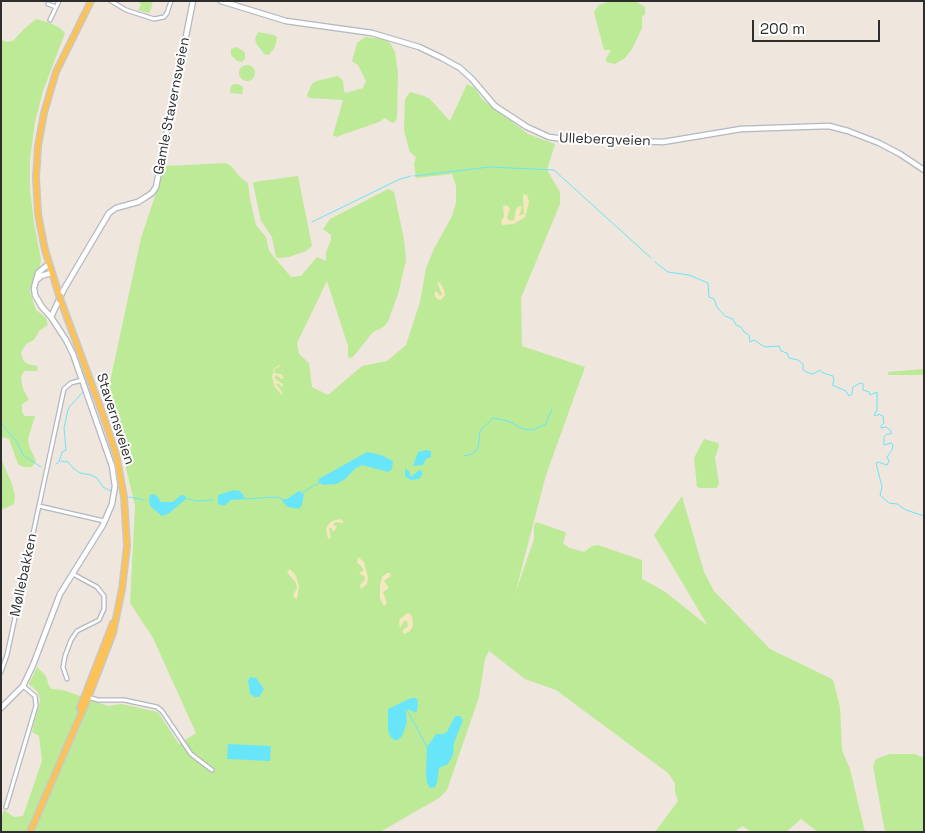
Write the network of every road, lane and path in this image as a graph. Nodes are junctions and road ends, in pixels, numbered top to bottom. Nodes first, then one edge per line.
1 (59, 1) edge
2 (90, 1) edge
3 (111, 1) edge
4 (170, 1) edge
5 (193, 1) edge
6 (221, 1) edge
7 (48, 4) dead end
8 (56, 7) junction
9 (50, 20) dead end
10 (924, 170) edge
11 (49, 265) junction
12 (51, 273) junction
13 (35, 281) junction
14 (51, 317) junction
15 (82, 380) junction
16 (39, 506) junction
17 (104, 521) junction
18 (72, 574) junction
19 (1, 672) edge
20 (67, 679) dead end
21 (23, 686) junction
22 (87, 697) junction
23 (1, 708) edge
24 (212, 770) dead end
25 (6, 807) dead end
26 (30, 832) edge

1 - 8 street
2 - 11 main road
3 - 4 street
5 - 14 street, Gamle Stavernsveien
6 - 10 street, Ullebergveien
7 - 8 street
8 - 9 street
11 - 12 main road
11 - 13 street
12 - 13 street
12 - 22 main road, Stavernsveien, bridge
13 - 14 street
14 - 15 street
15 - 16 street, Møllebakken
15 - 17 street
16 - 17 street
16 - 19 street, Møllebakken
17 - 18 street
18 - 20 street
18 - 21 street
21 - 23 street
21 - 25 street
22 - 24 street
22 - 26 main road, Stavernsveien

